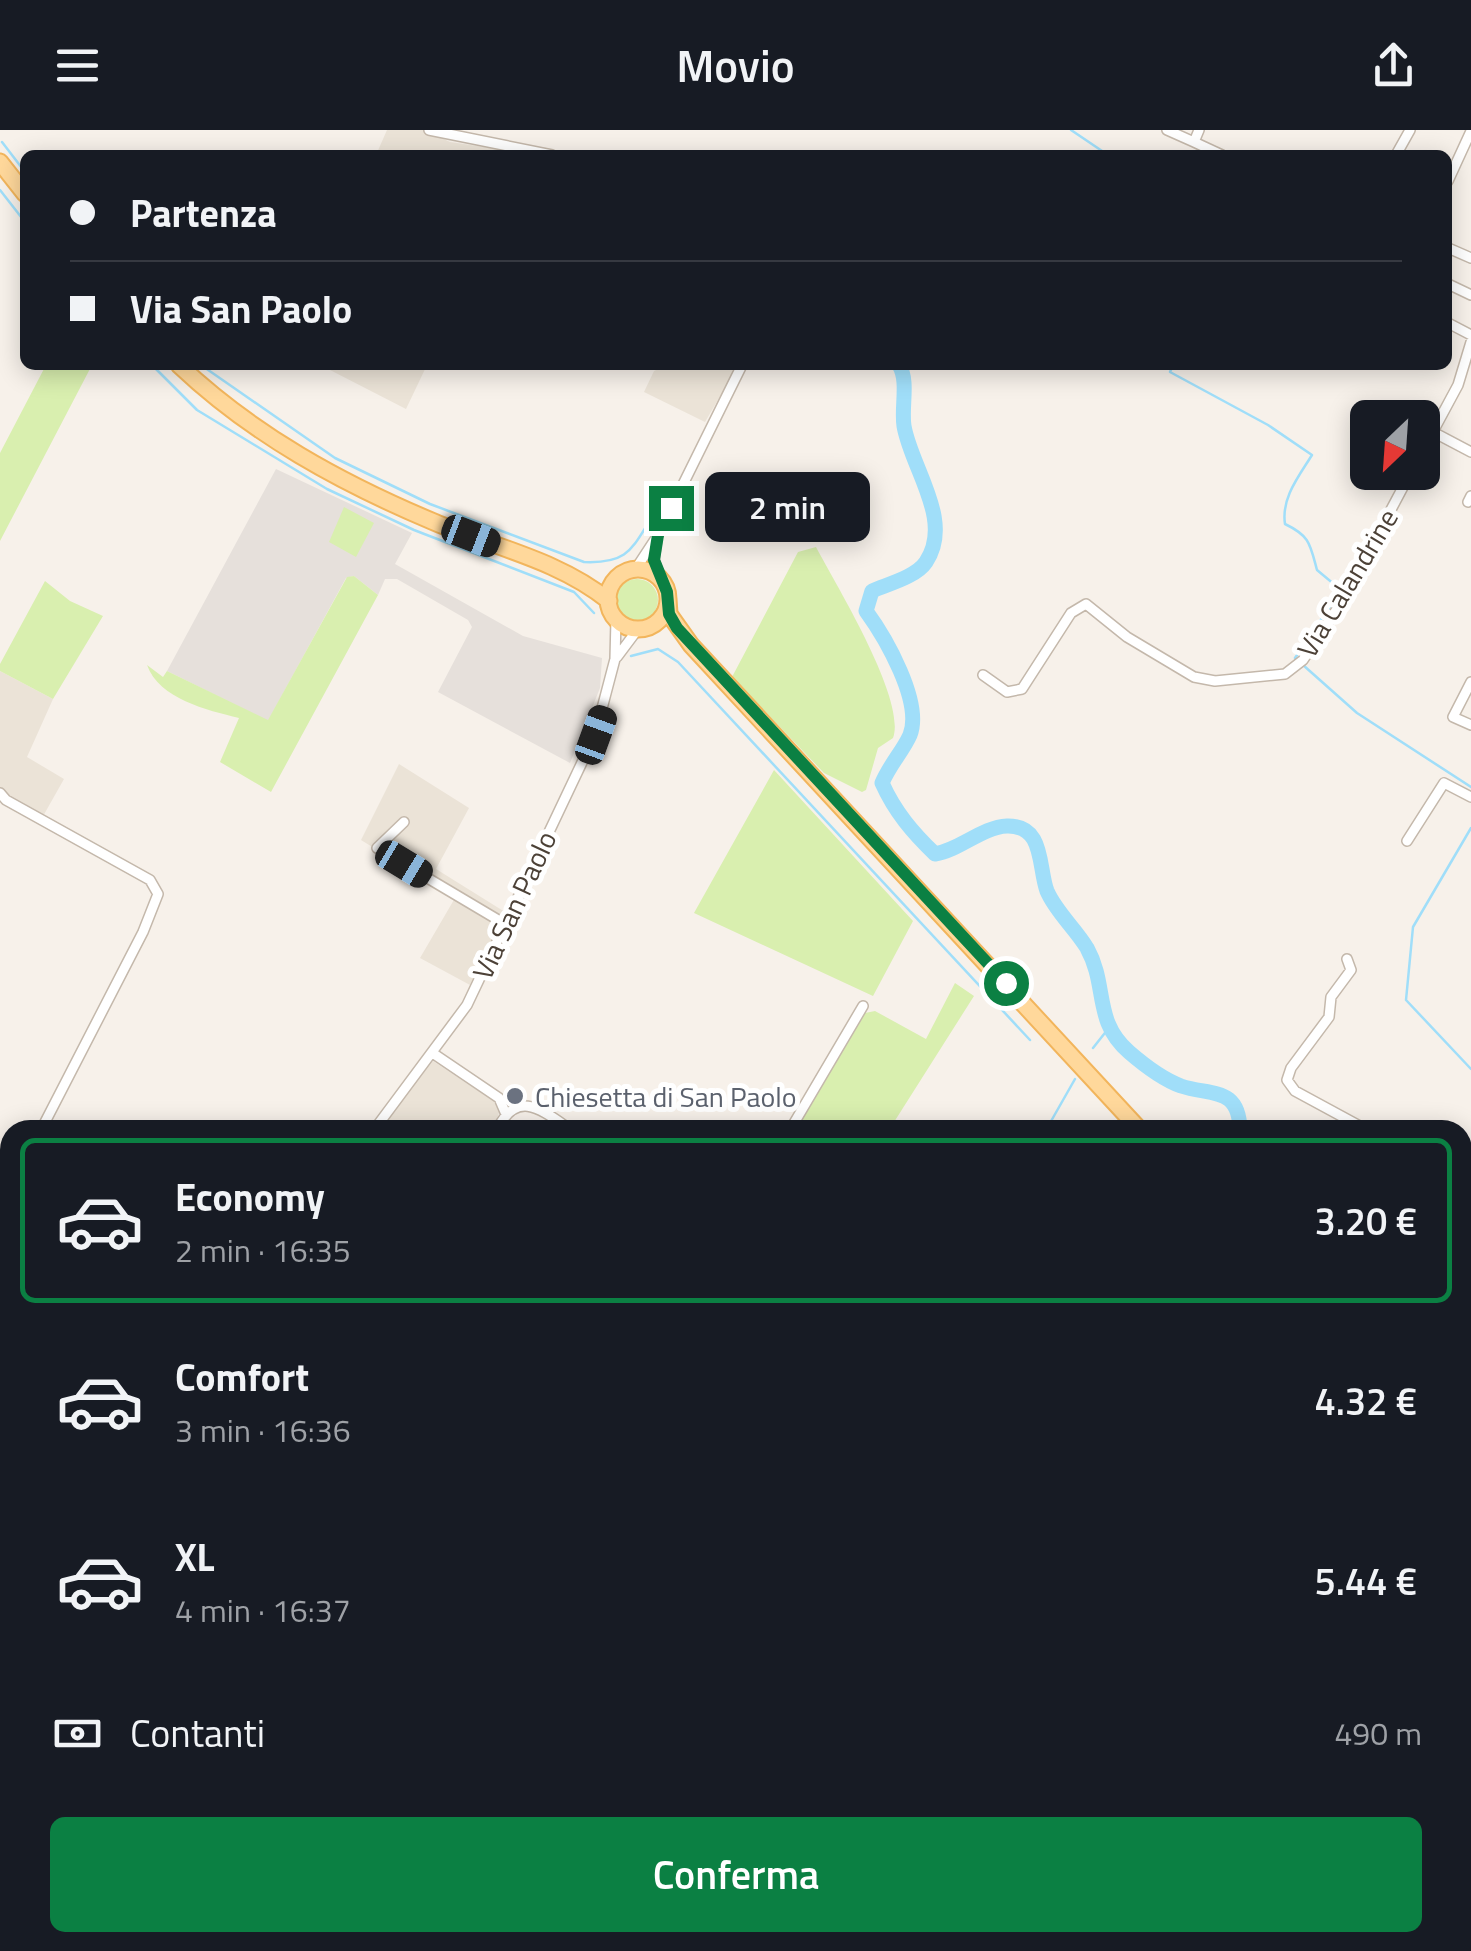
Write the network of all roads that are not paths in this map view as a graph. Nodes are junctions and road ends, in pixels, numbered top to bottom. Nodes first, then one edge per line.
1 (430, 130) edge
2 (1168, 130) edge
3 (1200, 130) edge
4 (1471, 131) edge
5 (1194, 142) junction
6 (528, 150) edge
7 (1211, 150) edge
8 (0, 162) edge
9 (1452, 171) edge
10 (20, 188) edge
11 (1471, 338) edge
12 (185, 370) edge
13 (740, 370) edge
14 (1458, 385) junction
15 (1471, 392) edge
16 (1440, 419) edge
17 (1440, 436) edge
18 (1471, 452) edge
19 (1402, 490) edge
20 (658, 535) junction
21 (634, 570) junction
22 (575, 576) junction
23 (619, 577) junction
24 (660, 578) junction
25 (668, 599) junction
26 (609, 601) junction
27 (616, 619) junction
28 (643, 628) junction
29 (692, 645) junction
30 (615, 659) junction
31 (983, 674) dead end
32 (1471, 682) edge
33 (1471, 725) edge
34 (0, 793) edge
35 (1471, 797) edge
36 (404, 822) dead end
37 (1407, 842) dead end
38 (504, 924) junction
39 (1346, 959) dead end
40 (862, 1006) dead end
41 (434, 1054) junction
42 (506, 1112) junction
43 (45, 1120) edge
44 (382, 1120) edge
45 (502, 1120) edge
46 (557, 1120) edge
47 (796, 1120) edge
48 (1131, 1120) edge
49 (1349, 1120) edge

1 - 6 street
2 - 5 street
3 - 5 street
4 - 9 street
5 - 7 street
8 - 10 main road
11 - 14 street
12 - 22 main road
13 - 20 street
14 - 15 street
14 - 16 street
17 - 18 street
19 - 31 street, Via Calandrine
20 - 21 street
20 - 24 street
21 - 23 main road
21 - 24 main road
22 - 23 main road
22 - 26 main road
23 - 26 main road
24 - 25 main road
25 - 28 main road
25 - 29 main road
26 - 27 main road
27 - 28 main road
27 - 30 street, Via San Paolo
28 - 29 main road
28 - 30 street, Via San Paolo
29 - 48 main road
30 - 38 street, Via San Paolo
32 - 33 street
34 - 43 street
35 - 37 street
36 - 38 street
38 - 41 street, Via San Paolo
39 - 49 street
40 - 47 street
41 - 42 street
41 - 44 street, Via San Paolo
42 - 45 street
42 - 46 street

